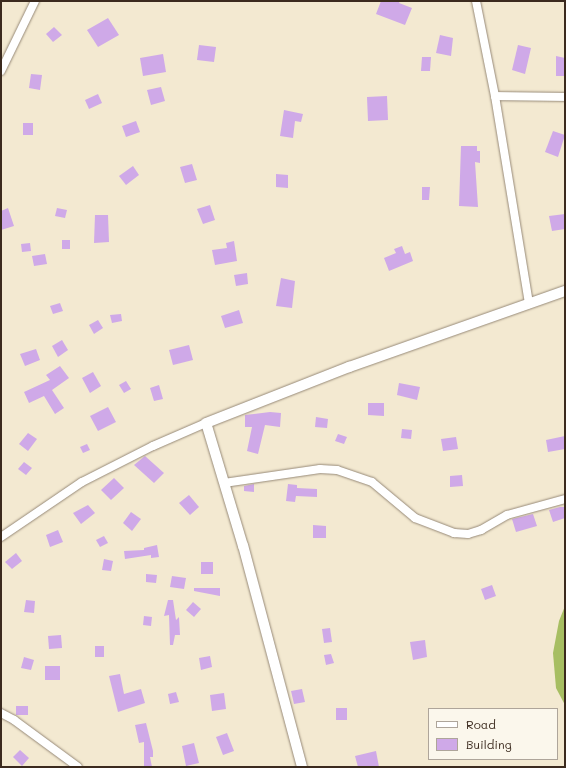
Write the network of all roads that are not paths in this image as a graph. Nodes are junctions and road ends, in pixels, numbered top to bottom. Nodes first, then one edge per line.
1 (35, 1) edge
2 (468, 1) edge
3 (477, 5) edge
4 (1, 71) edge
5 (495, 96) junction
6 (565, 97) edge
7 (565, 291) edge
8 (529, 304) junction
9 (206, 423) junction
10 (224, 483) junction
11 (565, 499) edge
12 (1, 537) edge
13 (1, 713) edge
14 (78, 767) edge
15 (302, 767) edge

1 - 4 street
2 - 3 street
3 - 5 street
5 - 6 street
5 - 8 street
7 - 8 street
8 - 9 street
9 - 10 street
9 - 12 street
10 - 11 street
10 - 15 street
13 - 14 street

